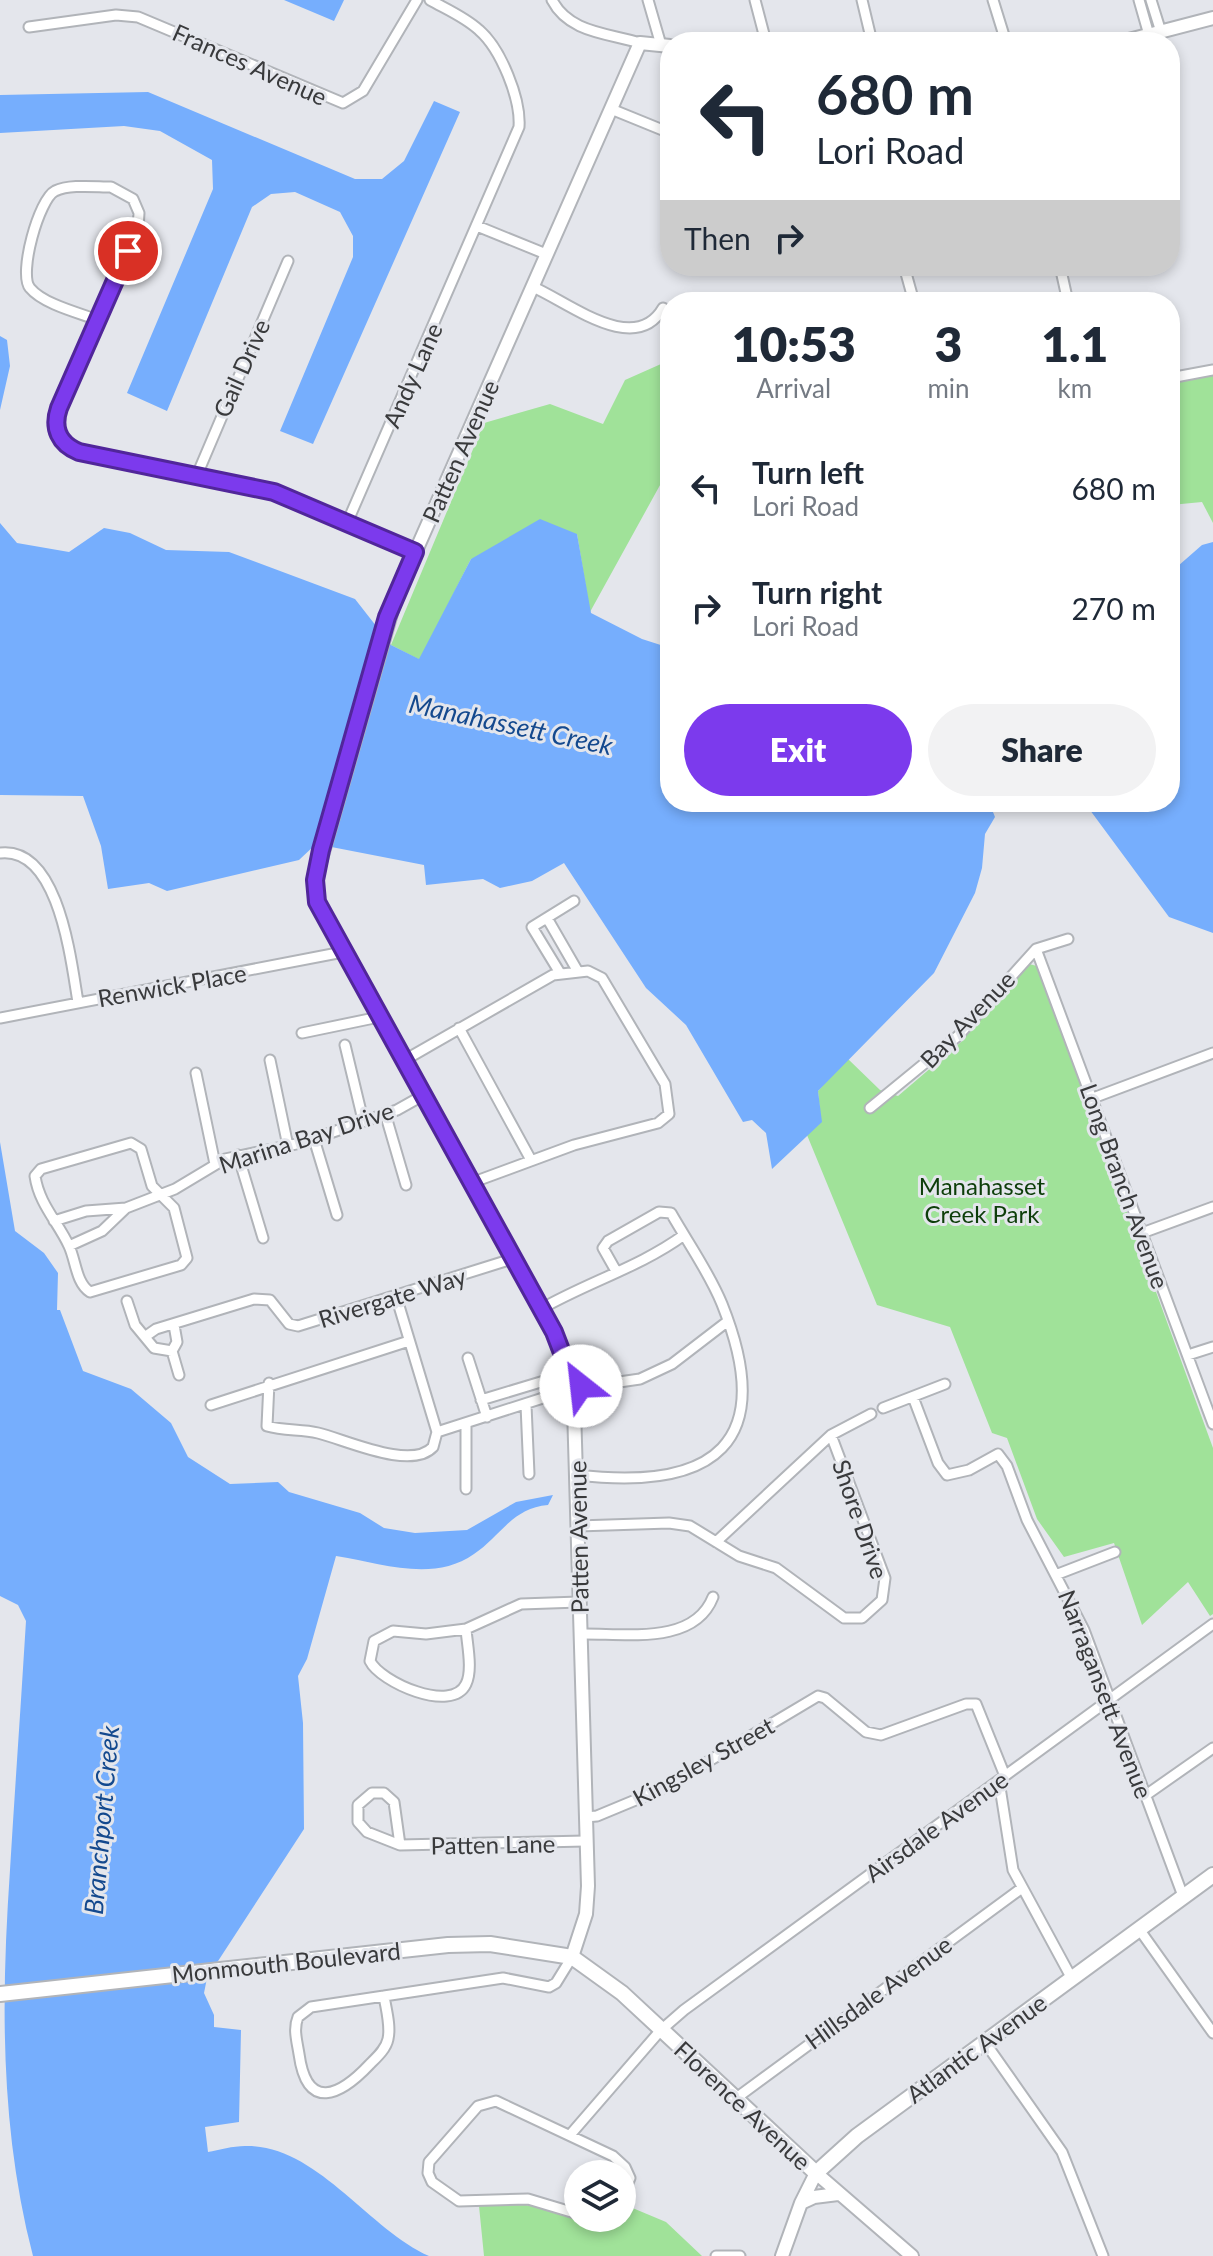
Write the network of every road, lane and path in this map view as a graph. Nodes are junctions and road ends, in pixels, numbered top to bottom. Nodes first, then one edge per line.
1 (417, 0) edge
2 (430, 0) edge
3 (552, 0) edge
4 (648, 0) edge
5 (755, 0) edge
6 (862, 0) edge
7 (993, 0) edge
8 (1139, 0) edge
9 (1151, 0) edge
10 (1213, 18) edge
11 (29, 27) dead end
12 (661, 32) edge
13 (763, 32) edge
14 (870, 32) edge
15 (1003, 32) edge
16 (1155, 32) edge
17 (1155, 32) edge
18 (1159, 32) edge
19 (640, 43) junction
20 (660, 45) edge
21 (611, 109) junction
22 (660, 129) edge
23 (477, 226) junction
24 (546, 254) junction
25 (288, 261) dead end
26 (533, 287) junction
27 (660, 312) edge
28 (98, 320) junction
29 (1213, 370) edge
30 (1180, 376) edge
31 (197, 475) junction
32 (347, 523) junction
33 (415, 552) junction
34 (0, 853) edge
35 (574, 901) dead end
36 (547, 918) junction
37 (1068, 939) dead end
38 (1036, 949) junction
39 (343, 952) junction
40 (577, 970) junction
41 (560, 973) junction
42 (78, 1002) junction
43 (379, 1017) junction
44 (0, 1018) edge
45 (459, 1028) junction
46 (302, 1033) dead end
47 (345, 1045) dead end
48 (1213, 1053) edge
49 (270, 1060) dead end
50 (403, 1061) junction
51 (196, 1073) dead end
52 (422, 1096) junction
53 (1093, 1098) junction
54 (870, 1108) dead end
55 (385, 1113) junction
56 (363, 1120) junction
57 (314, 1139) junction
58 (288, 1146) junction
59 (238, 1155) junction
60 (531, 1160) junction
61 (215, 1164) junction
62 (471, 1183) junction
63 (406, 1185) dead end
64 (161, 1195) junction
65 (1213, 1207) edge
66 (126, 1208) junction
67 (337, 1215) dead end
68 (54, 1221) junction
69 (1142, 1233) junction
70 (684, 1235) junction
71 (263, 1238) dead end
72 (69, 1246) junction
73 (512, 1259) junction
74 (616, 1271) junction
75 (396, 1296) junction
76 (127, 1301) dead end
77 (541, 1309) junction
78 (728, 1321) junction
79 (174, 1325) junction
80 (146, 1336) junction
81 (409, 1341) junction
82 (1213, 1347) edge
83 (172, 1351) junction
84 (1188, 1355) junction
85 (468, 1358) dead end
86 (179, 1375) dead end
87 (544, 1381) dead end
88 (269, 1383) junction
89 (945, 1384) dead end
90 (571, 1389) junction
91 (913, 1397) junction
92 (481, 1400) junction
93 (211, 1405) dead end
94 (526, 1405) junction
95 (883, 1408) dead end
96 (871, 1414) dead end
97 (487, 1417) junction
98 (466, 1424) junction
99 (1213, 1424) edge
100 (437, 1432) junction
101 (831, 1435) junction
102 (529, 1474) dead end
103 (577, 1475) junction
104 (466, 1489) dead end
105 (578, 1526) junction
106 (716, 1542) junction
107 (1115, 1552) dead end
108 (1058, 1574) junction
109 (713, 1597) dead end
110 (579, 1602) junction
111 (1213, 1624) edge
112 (466, 1629) junction
113 (580, 1634) junction
114 (1110, 1699) junction
115 (1213, 1748) edge
116 (1002, 1778) junction
117 (1146, 1795) junction
118 (585, 1817) junction
119 (585, 1841) junction
120 (400, 1845) junction
121 (1213, 1875) edge
122 (1022, 1888) junction
123 (1183, 1896) junction
124 (1139, 1929) junction
125 (572, 1957) junction
126 (1071, 1977) junction
127 (0, 1994) edge
128 (384, 1996) junction
129 (660, 2031) junction
130 (1213, 2033) edge
131 (984, 2041) junction
132 (735, 2099) junction
133 (570, 2135) junction
134 (617, 2160) edge
135 (816, 2173) junction
136 (838, 2194) junction
137 (801, 2203) junction
138 (564, 2210) edge
139 (716, 2256) edge
140 (740, 2256) edge
141 (782, 2256) edge
142 (912, 2256) edge
143 (1103, 2256) edge

1 - 11 street, Frances Avenue
2 - 23 street, Andy Lane
3 - 19 street
4 - 12 street
5 - 13 street
6 - 14 street
7 - 15 street
8 - 16 street
9 - 17 street
10 - 18 street
19 - 20 street
19 - 21 street, Patten Avenue
21 - 22 street
21 - 24 street, Patten Avenue
23 - 24 street
23 - 32 street, Andy Lane
24 - 26 street, Patten Avenue
25 - 31 street, Gail Drive
26 - 27 street
26 - 33 street, Patten Avenue
28 - 28 street
28 - 31 street
29 - 30 street
31 - 32 street
32 - 33 street
33 - 39 street, Patten Avenue
34 - 42 street
35 - 36 street
36 - 40 street
36 - 41 street
37 - 38 street, Bay Avenue
38 - 53 street, Long Branch Avenue
38 - 54 street, Bay Avenue
39 - 42 street, Renwick Place
39 - 43 street, Patten Avenue
40 - 41 street
40 - 60 street
41 - 45 street
42 - 44 street, Renwick Place
43 - 46 street
43 - 50 street, Patten Avenue
45 - 50 street
45 - 60 street
47 - 56 street
48 - 53 street
49 - 58 street
50 - 52 street, Patten Avenue
51 - 61 street
52 - 55 street, Marina Bay Drive
52 - 62 street, Patten Avenue
53 - 69 street, Long Branch Avenue
55 - 56 street, Marina Bay Drive
55 - 63 street
56 - 57 street, Marina Bay Drive
57 - 58 street, Marina Bay Drive
57 - 67 street
58 - 59 street, Marina Bay Drive
59 - 61 street, Marina Bay Drive
59 - 71 street
60 - 62 street
61 - 64 street, Marina Bay Drive
62 - 73 street, Patten Avenue
64 - 66 street, Marina Bay Drive
64 - 68 street
64 - 72 street
65 - 69 street
66 - 68 street, Marina Bay Drive
66 - 72 street
68 - 72 street
69 - 84 street, Long Branch Avenue
70 - 74 street
70 - 74 street
70 - 78 street
73 - 75 street, Rivergate Way
73 - 77 street, Patten Avenue
74 - 77 street
75 - 79 street, Rivergate Way
75 - 81 street
76 - 80 street
77 - 90 street, Patten Avenue
78 - 90 street
78 - 103 street
79 - 80 street, Rivergate Way
79 - 83 street
80 - 83 street
81 - 88 street
81 - 100 street
82 - 84 street
83 - 86 street
84 - 99 street, Long Branch Avenue
85 - 92 street
87 - 92 street
88 - 93 street
88 - 100 street
89 - 91 street
90 - 94 street
90 - 103 street, Patten Avenue
91 - 95 street
91 - 108 street, Narragansett Avenue
92 - 97 street
94 - 97 street
94 - 102 street
96 - 101 street, Shore Drive
97 - 98 street
98 - 100 street
98 - 104 street
101 - 106 street, Shore Drive
101 - 106 street, Shore Drive
103 - 105 street, Patten Avenue
105 - 106 street, Shore Drive
105 - 110 street, Patten Avenue
107 - 108 street
108 - 114 street, Narragansett Avenue
109 - 113 street
110 - 112 street
110 - 113 street, Patten Avenue
111 - 114 street, Airsdale Avenue
112 - 112 street
113 - 118 street, Patten Avenue
114 - 116 street, Airsdale Avenue
114 - 117 street, Narragansett Avenue
115 - 117 street
116 - 118 street, Kingsley Street
116 - 122 street
116 - 129 street, Airsdale Avenue
117 - 123 street, Narragansett Avenue
118 - 119 street, Patten Avenue
119 - 120 street, Patten Lane
119 - 125 street, Patten Avenue
120 - 120 street, Patten Lane
121 - 123 main road, Atlantic Avenue
122 - 126 street
122 - 132 street, Hillsdale Avenue
123 - 124 main road, Atlantic Avenue
124 - 126 main road, Atlantic Avenue
124 - 130 street
125 - 127 main road, Monmouth Boulevard
125 - 128 street
125 - 129 main road, Florence Avenue
126 - 131 main road, Atlantic Avenue
128 - 128 street
129 - 132 main road, Florence Avenue
129 - 133 street, Airsdale Avenue
131 - 135 main road, Atlantic Avenue
131 - 143 street
132 - 135 main road, Florence Avenue
133 - 134 street
133 - 138 street
135 - 136 street, Florence Avenue
135 - 137 street, Atlantic Avenue
136 - 137 street
136 - 142 street, Florence Avenue
137 - 141 street, Atlantic Avenue
139 - 140 street

